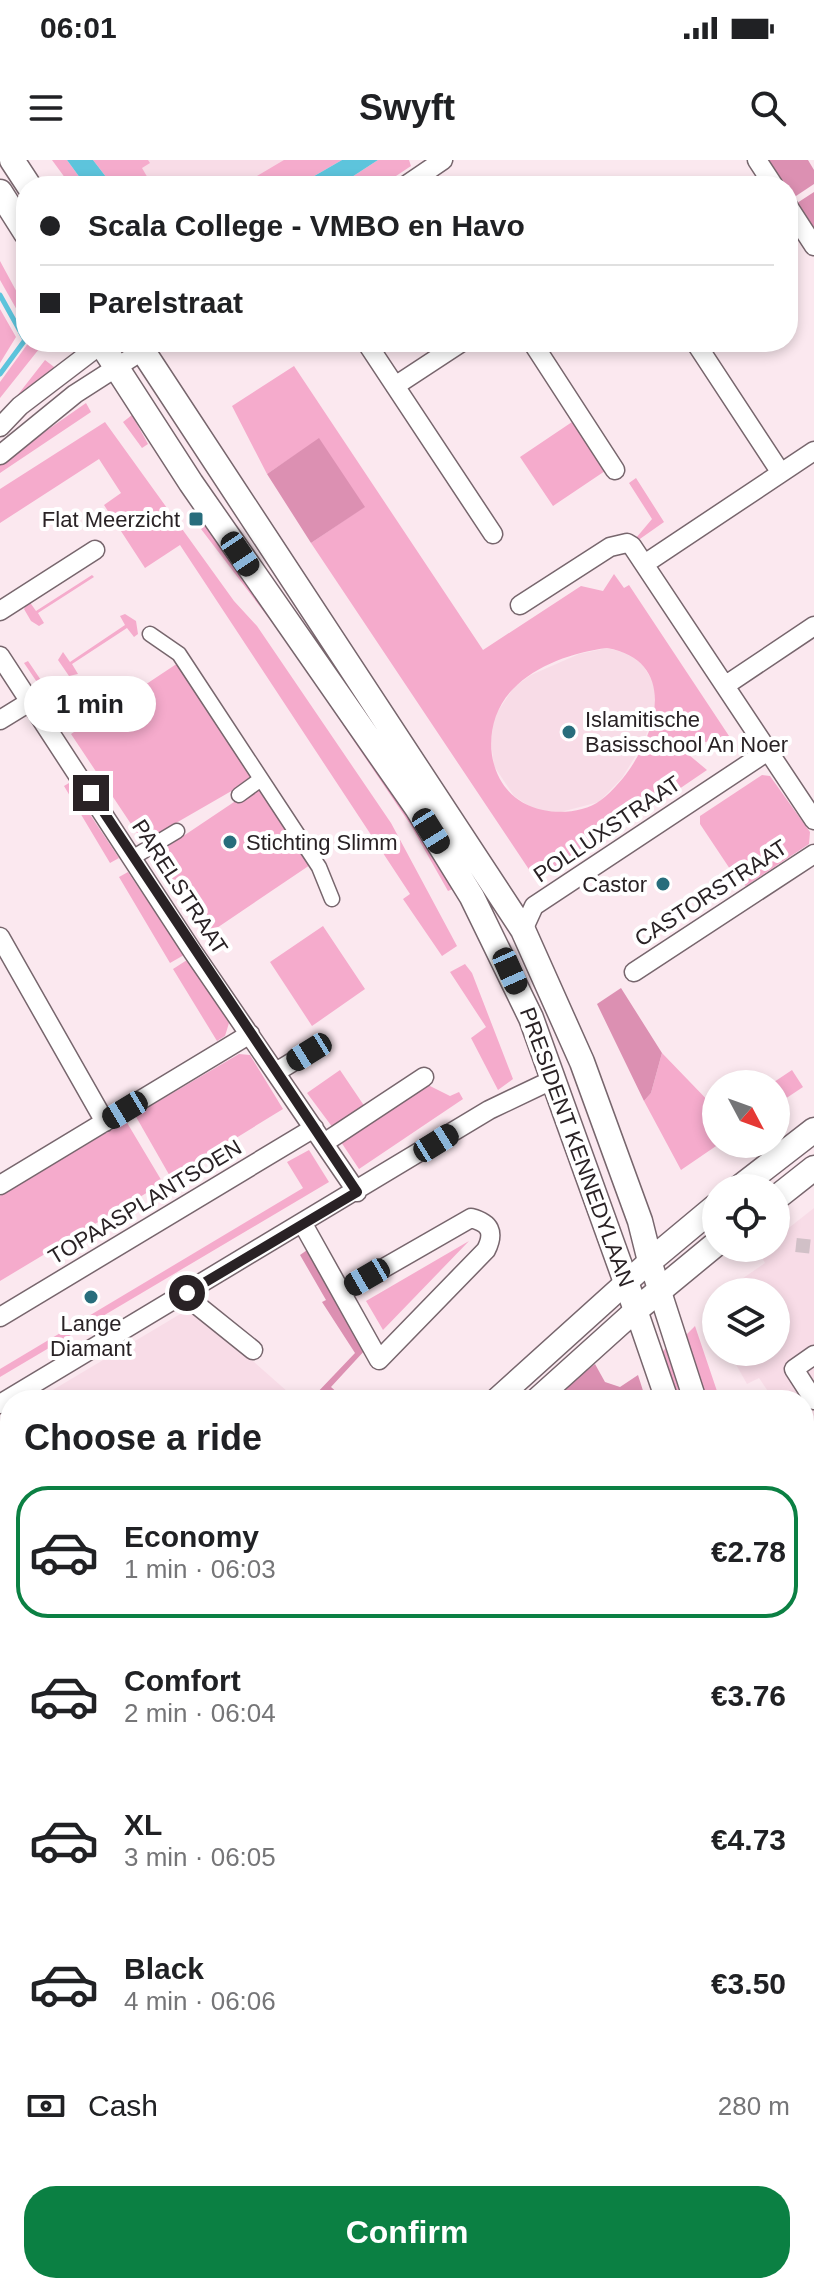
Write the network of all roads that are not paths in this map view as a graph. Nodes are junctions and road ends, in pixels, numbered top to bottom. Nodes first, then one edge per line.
1 (443, 160) edge
2 (420, 176) edge
3 (0, 192) edge
4 (16, 217) edge
5 (798, 221) edge
6 (814, 246) edge
7 (90, 352) edge
8 (107, 352) edge
9 (136, 352) edge
10 (150, 352) edge
11 (373, 352) edge
12 (447, 352) edge
13 (538, 352) edge
14 (702, 352) edge
15 (117, 368) junction
16 (395, 386) junction
17 (0, 427) edge
18 (814, 451) edge
19 (0, 455) edge
20 (615, 470) dead end
21 (781, 473) junction
22 (493, 534) dead end
23 (95, 550) dead end
24 (646, 563) junction
25 (520, 605) dead end
26 (0, 611) edge
27 (814, 626) edge
28 (150, 634) dead end
29 (0, 656) edge
30 (726, 685) junction
31 (31, 701) junction
32 (0, 720) edge
33 (768, 751) junction
34 (261, 779) junction
35 (239, 795) dead end
36 (814, 820) edge
37 (177, 831) dead end
38 (814, 854) edge
39 (132, 858) junction
40 (332, 899) dead end
41 (523, 930) junction
42 (0, 937) edge
43 (634, 972) dead end
44 (250, 1034) junction
45 (309, 1052) dead end
46 (276, 1072) junction
47 (424, 1077) dead end
48 (554, 1079) junction
49 (105, 1122) junction
50 (814, 1130) edge
51 (319, 1135) junction
52 (814, 1168) edge
53 (757, 1174) edge
54 (0, 1185) edge
55 (790, 1187) edge
56 (357, 1192) junction
57 (702, 1218) edge
58 (303, 1224) junction
59 (702, 1255) edge
60 (650, 1261) junction
61 (625, 1281) junction
62 (659, 1290) junction
63 (342, 1292) junction
64 (187, 1293) junction
65 (636, 1310) junction
66 (0, 1317) edge
67 (253, 1350) dead end
68 (814, 1355) edge
69 (24, 1390) edge
70 (507, 1390) edge
71 (547, 1390) edge
72 (664, 1390) edge
73 (692, 1390) edge
74 (808, 1390) edge

1 - 2 street
3 - 4 main road
5 - 6 street
7 - 17 street
8 - 15 main road, PRESIDENT KENNEDYLAAN
9 - 15 street
10 - 41 main road, PRESIDENT KENNEDYLAAN
11 - 16 street
12 - 16 street
13 - 20 street
14 - 21 street
15 - 19 street
15 - 48 main road, PRESIDENT KENNEDYLAAN
16 - 22 street
18 - 21 street
21 - 24 street
23 - 26 street
24 - 25 street
24 - 30 street
27 - 30 street
28 - 34 street
29 - 31 street, PARELSTRAAT
30 - 33 street
31 - 32 street
31 - 39 street, PARELSTRAAT
33 - 36 street
33 - 41 street, POLLUXSTRAAT
34 - 35 street
34 - 40 street
37 - 39 street
38 - 43 street, CASTORSTRAAT
39 - 44 street, PARELSTRAAT
41 - 60 main road, PRESIDENT KENNEDYLAAN
42 - 49 street
44 - 46 street, PARELSTRAAT
44 - 49 street
45 - 46 street
46 - 51 street, PARELSTRAAT
47 - 51 street
48 - 56 street
48 - 61 main road, PRESIDENT KENNEDYLAAN
49 - 54 street
50 - 53 main road
51 - 56 street, PARELSTRAAT
51 - 66 street, TOPAASPLANTSOEN
52 - 55 main road
56 - 58 street
57 - 60 main road
58 - 63 street
58 - 64 street
59 - 62 main road
60 - 61 street
60 - 62 street, PRESIDENT KENNEDYLAAN
61 - 65 main road, PRESIDENT KENNEDYLAAN
61 - 70 street
62 - 65 main road
62 - 73 street, PRESIDENT KENNEDYLAAN
63 - 63 street
64 - 67 street
64 - 69 street
65 - 71 street
65 - 72 street, PRESIDENT KENNEDYLAAN
68 - 74 street

